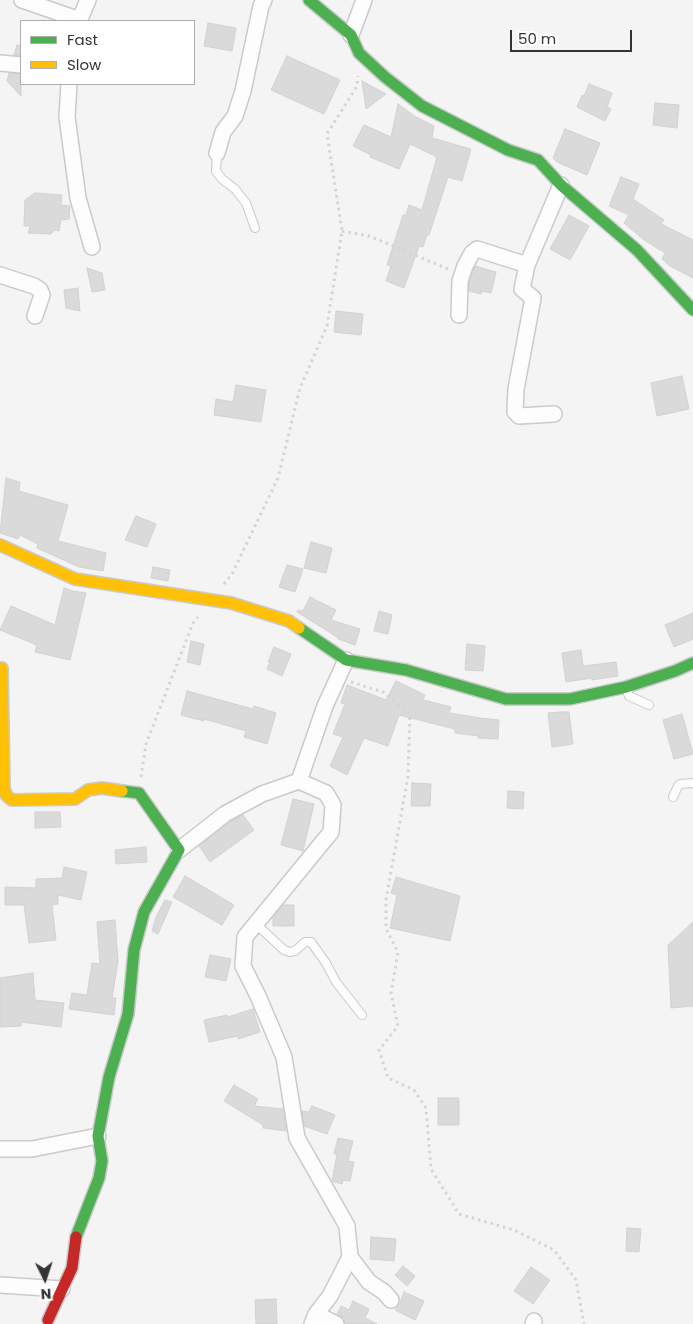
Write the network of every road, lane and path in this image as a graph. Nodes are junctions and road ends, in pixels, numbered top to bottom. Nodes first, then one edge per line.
1 (22, 0) edge
2 (88, 0) edge
3 (264, 0) edge
4 (310, 0) edge
5 (364, 0) edge
6 (76, 20) edge
7 (79, 20) edge
8 (351, 35) junction
9 (359, 53) junction
10 (0, 63) edge
11 (20, 65) edge
12 (69, 85) edge
13 (217, 153) joint
14 (561, 185) junction
15 (255, 228) dead end
16 (342, 231) junction
17 (92, 247) dead end
18 (527, 265) junction
19 (0, 275) edge
20 (462, 275) junction
21 (693, 310) edge
22 (459, 315) dead end
23 (35, 316) dead end
24 (554, 414) dead end
25 (0, 546) edge
26 (211, 600) junction
27 (346, 660) junction
28 (693, 663) edge
29 (2, 668) dead end
30 (339, 677) junction
31 (626, 687) junction
32 (649, 705) dead end
33 (299, 781) junction
34 (693, 783) edge
35 (139, 794) junction
36 (673, 797) dead end
37 (178, 850) junction
38 (256, 924) junction
39 (362, 1015) dead end
40 (98, 1136) junction
41 (0, 1149) edge
42 (350, 1257) junction
43 (0, 1285) edge
44 (62, 1289) junction
45 (392, 1300) dead end
46 (314, 1319) edge
47 (48, 1320) dead end
48 (336, 1324) edge
49 (584, 1324) edge

1 - 6 street
2 - 7 street
3 - 13 street
4 - 8 street
5 - 8 street
8 - 9 street
9 - 14 street
9 - 16 path
10 - 11 street
12 - 17 street
13 - 15 lane
14 - 18 street
14 - 21 street
16 - 20 path
16 - 26 path
18 - 20 street
18 - 24 street
19 - 23 street
20 - 22 street
25 - 26 street
26 - 27 street
26 - 35 path
27 - 30 street
27 - 31 street
28 - 31 street
29 - 35 street
30 - 33 street
30 - 49 path
31 - 32 lane
33 - 37 street
33 - 38 street
34 - 36 lane
35 - 37 street
37 - 40 street
38 - 39 lane
38 - 42 street
40 - 41 street
40 - 44 street
42 - 45 street
42 - 46 street
43 - 44 street
44 - 47 street
46 - 48 street

